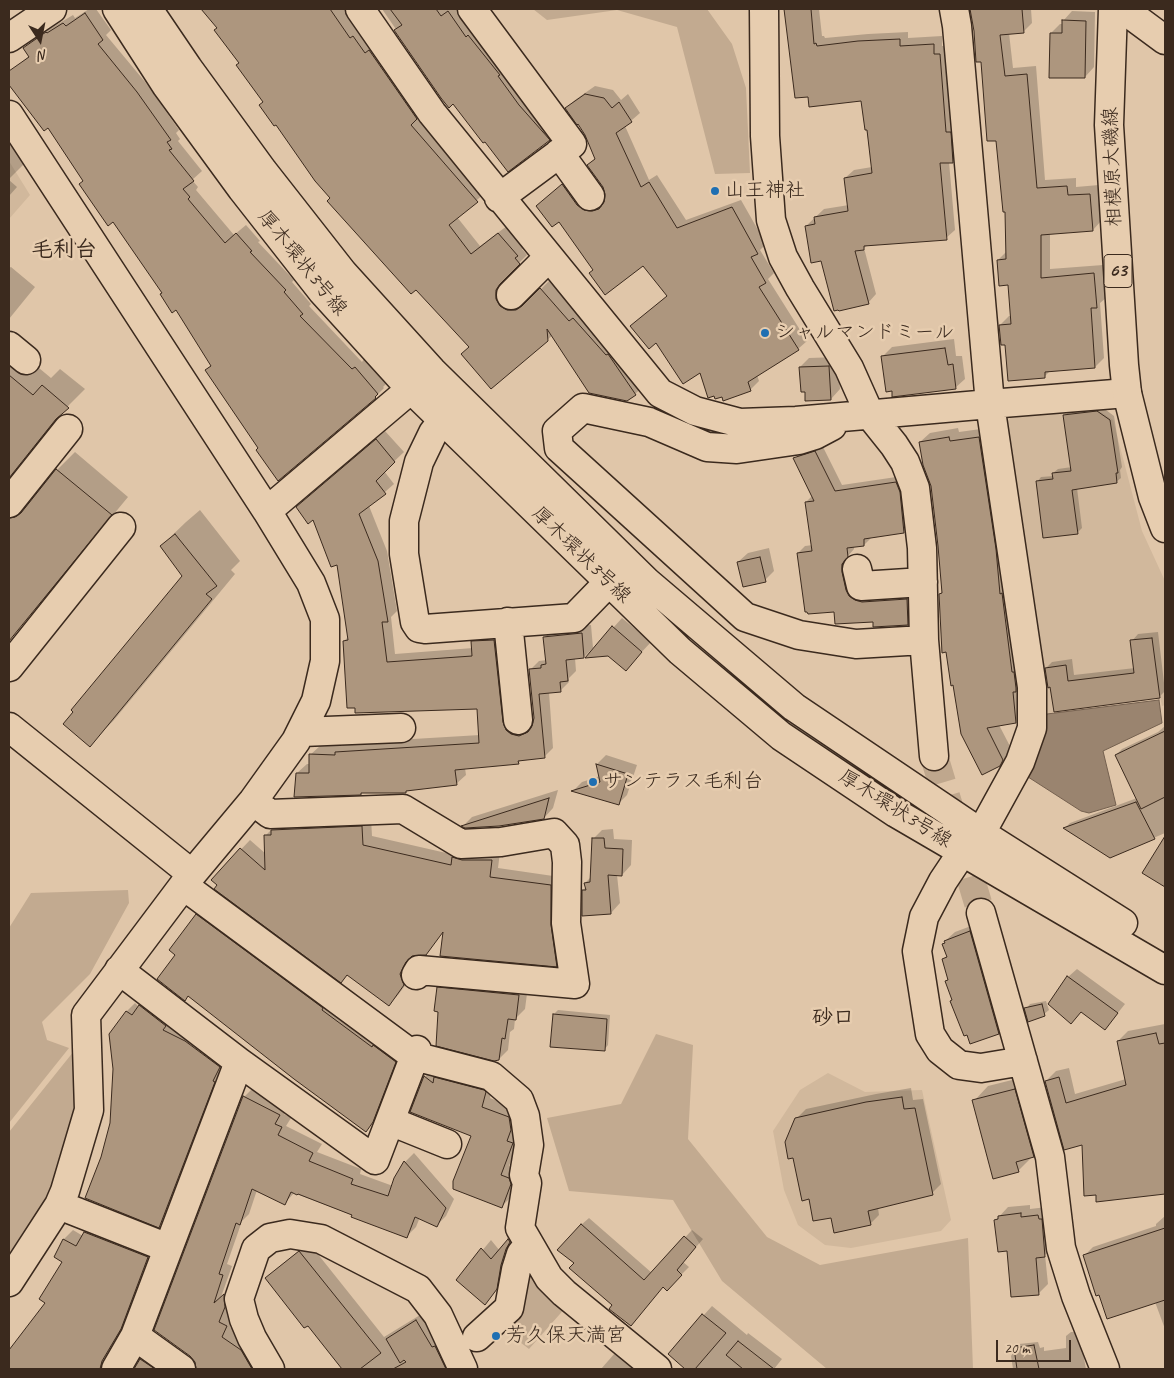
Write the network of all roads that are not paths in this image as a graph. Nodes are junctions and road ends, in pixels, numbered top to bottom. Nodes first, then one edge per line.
1 (52, 9) edge
2 (117, 9) edge
3 (148, 9) edge
4 (360, 9) edge
5 (472, 9) edge
6 (764, 9) edge
7 (954, 9) edge
8 (1113, 9) edge
9 (1123, 9) edge
10 (9, 38) edge
11 (1165, 40) edge
12 (9, 115) edge
13 (559, 154) junction
14 (590, 196) dead end
15 (499, 198) junction
16 (548, 258) junction
17 (511, 295) dead end
18 (411, 389) junction
19 (1127, 393) junction
20 (990, 404) junction
21 (870, 415) junction
22 (842, 417) junction
23 (443, 420) junction
24 (67, 443) dead end
25 (9, 503) edge
26 (267, 511) junction
27 (121, 527) dead end
28 (1165, 528) edge
29 (857, 568) dead end
30 (608, 582) junction
31 (923, 582) junction
32 (508, 622) junction
33 (924, 640) junction
34 (9, 667) edge
35 (518, 720) dead end
36 (9, 727) edge
37 (401, 728) dead end
38 (302, 732) junction
39 (934, 756) tunnel mouth
40 (253, 801) junction
41 (972, 842) junction
42 (188, 880) junction
43 (982, 913) tunnel mouth
44 (1165, 950) edge
45 (119, 970) junction
46 (1165, 970) edge
47 (416, 975) dead end
48 (416, 1053) junction
49 (1023, 1061) junction
50 (239, 1062) junction
51 (390, 1121) junction
52 (447, 1144) dead end
53 (59, 1205) junction
54 (529, 1244) junction
55 (168, 1248) junction
56 (10, 1278) edge
57 (134, 1336) junction
58 (477, 1337) dead end
59 (651, 1367) edge
60 (116, 1369) edge
61 (181, 1369) edge
62 (270, 1369) edge
63 (463, 1369) edge
64 (1105, 1369) edge

1 - 10 street
2 - 18 street, 厚木環状3号線
3 - 41 street, 厚木環状3号線
4 - 15 street
5 - 13 street
6 - 21 street
7 - 20 street
8 - 19 street, 相模原大磯線 / 63
9 - 11 street
12 - 26 street
13 - 14 street
13 - 15 street
15 - 16 street
16 - 17 street
16 - 22 street
18 - 23 street, 厚木環状3号線
18 - 26 street
19 - 20 street
19 - 28 street, 相模原大磯線 / 63
20 - 21 street
20 - 41 street
21 - 22 street
21 - 31 street
22 - 33 street
23 - 30 street, 厚木環状3号線
23 - 32 street
24 - 25 street
26 - 38 street
27 - 34 street
29 - 31 street
30 - 32 street
30 - 41 street, 厚木環状3号線
31 - 33 street
32 - 35 street
33 - 39 street
36 - 42 street
37 - 38 street
38 - 40 street
40 - 42 street
40 - 47 street
41 - 44 street, 厚木環状3号線
41 - 46 street, 厚木環状3号線
41 - 49 street
42 - 45 street
42 - 48 street
43 - 49 street
45 - 50 street
45 - 53 street
48 - 51 street
48 - 54 street
49 - 64 street
50 - 51 street
50 - 55 street
51 - 52 street
53 - 55 street
53 - 56 street
54 - 58 street
54 - 59 street
55 - 57 street
57 - 60 street
57 - 61 street
62 - 63 street

